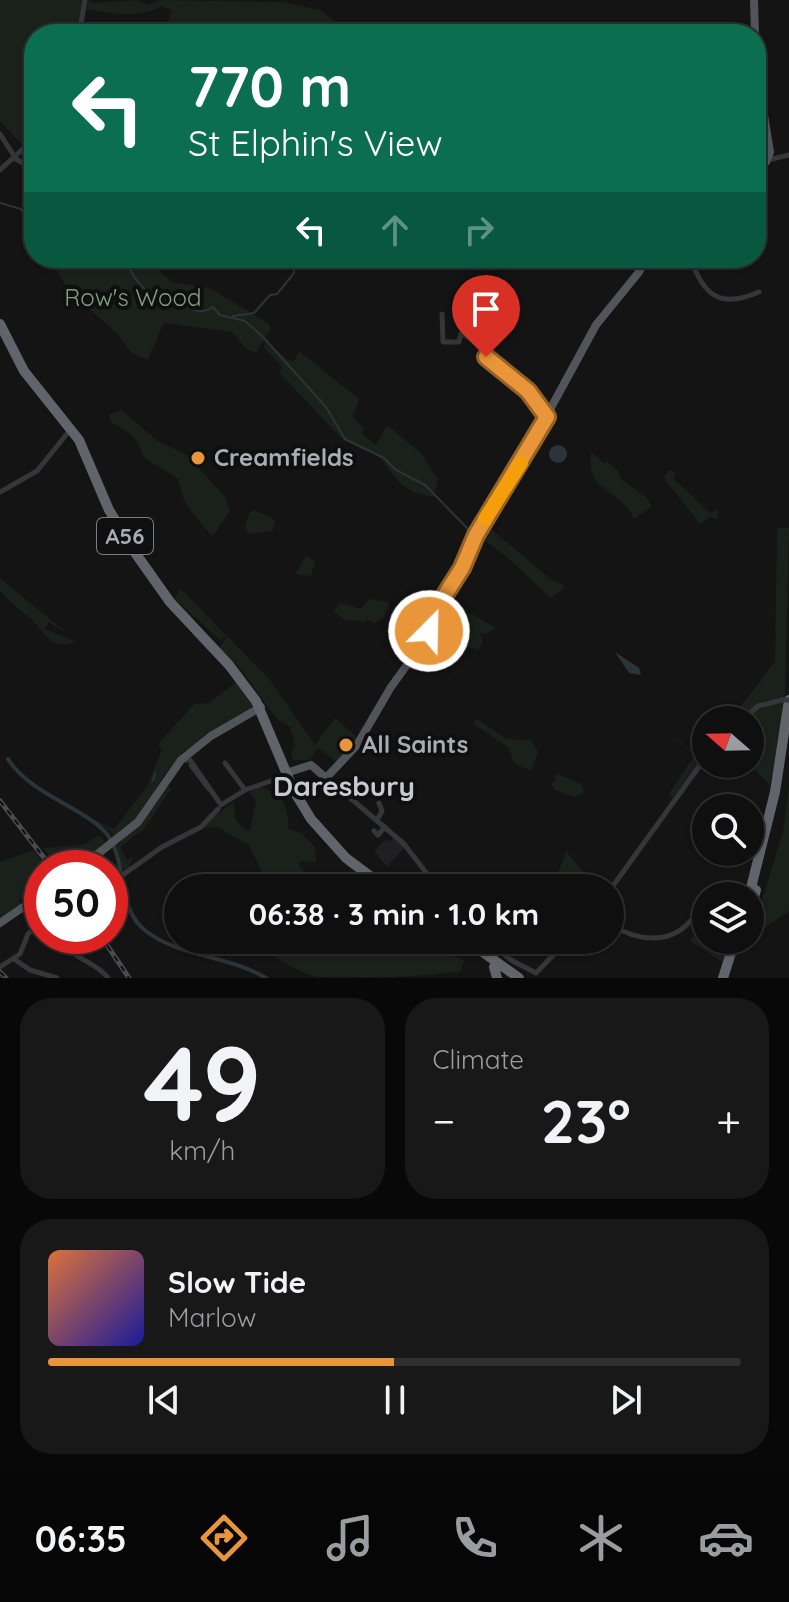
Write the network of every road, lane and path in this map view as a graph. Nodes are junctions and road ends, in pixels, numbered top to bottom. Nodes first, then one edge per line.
1 (85, 0) edge
2 (754, 0) edge
3 (81, 24) edge
4 (755, 24) edge
5 (766, 126) edge
6 (0, 134) edge
7 (24, 148) edge
8 (789, 155) edge
9 (771, 156) junction
10 (15, 157) junction
11 (766, 160) edge
12 (24, 163) edge
13 (0, 170) edge
14 (641, 268) edge
15 (694, 268) edge
16 (759, 292) dead end
17 (442, 314) dead end
18 (0, 324) edge
19 (547, 417) junction
20 (72, 429) junction
21 (0, 492) edge
22 (190, 624) junction
23 (787, 700) edge
24 (758, 706) edge
25 (257, 709) junction
26 (789, 739) edge
27 (191, 760) junction
28 (228, 765) dead end
29 (288, 774) junction
30 (692, 776) edge
31 (326, 778) junction
32 (245, 790) junction
33 (154, 799) junction
34 (379, 803) dead end
35 (218, 806) junction
36 (377, 820) junction
37 (385, 827) junction
38 (378, 835) dead end
39 (105, 850) edge
40 (128, 872) edge
41 (367, 874) edge
42 (376, 874) edge
43 (427, 874) edge
44 (622, 874) edge
45 (752, 882) edge
46 (758, 882) edge
47 (24, 908) edge
48 (692, 919) dead end
49 (0, 924) edge
50 (624, 931) edge
51 (24, 944) edge
52 (20, 954) junction
53 (73, 954) edge
54 (478, 954) edge
55 (484, 954) edge
56 (494, 954) edge
57 (554, 954) edge
58 (14, 959) junction
59 (20, 964) junction
60 (0, 967) edge
61 (504, 972) edge
62 (57, 978) edge
63 (108, 978) edge
64 (519, 978) edge

1 - 3 street
2 - 4 main road
5 - 9 main road
6 - 10 street
7 - 10 street
8 - 9 street
9 - 11 main road
10 - 12 street
10 - 13 street
14 - 19 main road
15 - 16 street
17 - 19 street
18 - 20 highway, A56
19 - 31 main road
20 - 21 street
20 - 22 highway, A56
22 - 25 highway, A56
22 - 25 highway, A56
23 - 24 street
23 - 45 highway
25 - 27 main road
25 - 29 highway, A56
25 - 29 highway, A56
26 - 46 highway
27 - 33 main road
27 - 33 main road
27 - 35 street
28 - 32 street
29 - 31 main road
29 - 32 street
29 - 41 highway, A56
29 - 42 highway, A56
30 - 44 street
31 - 36 street
32 - 35 street
33 - 39 main road
34 - 36 street
35 - 40 street
36 - 37 street
37 - 38 street
37 - 43 street
47 - 49 main road
48 - 50 street
51 - 52 street
52 - 58 street
52 - 59 street
53 - 63 street
54 - 61 highway
55 - 61 highway
56 - 61 street
57 - 61 street
58 - 59 street
58 - 60 street
59 - 62 street
61 - 64 highway

